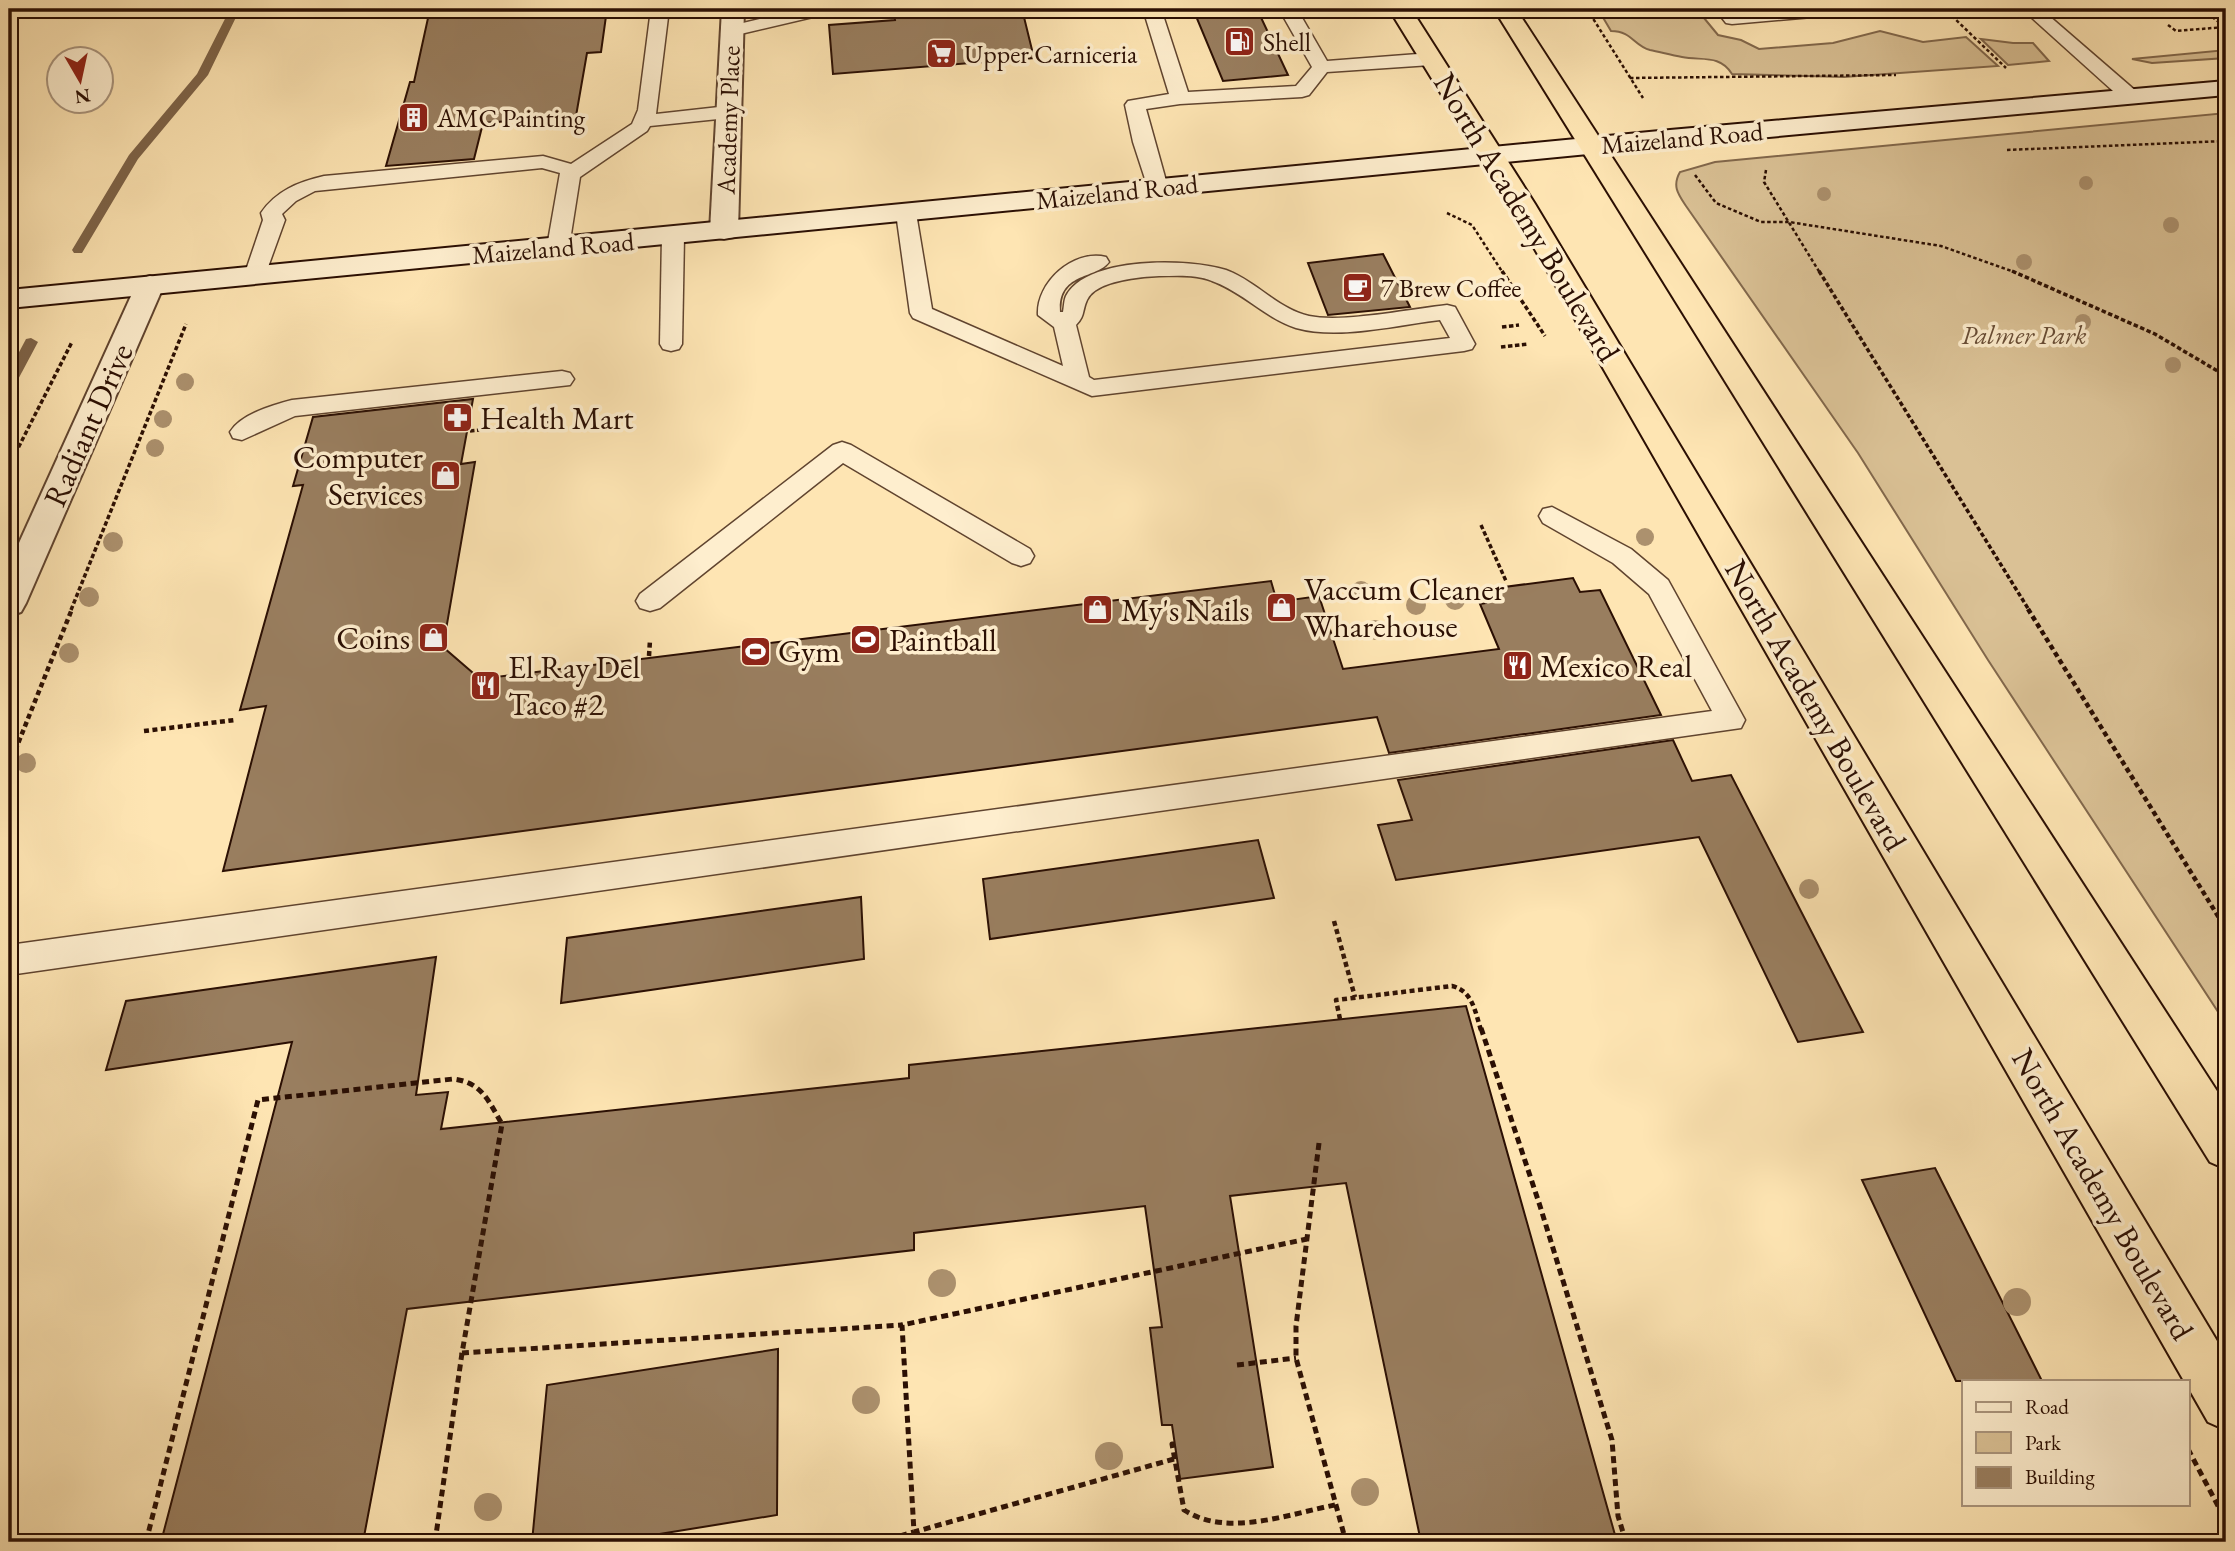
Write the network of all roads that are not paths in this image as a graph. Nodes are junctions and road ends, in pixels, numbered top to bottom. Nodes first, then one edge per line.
1 (660, 9) edge
2 (824, 9) edge
3 (1152, 9) edge
4 (1288, 9) edge
5 (1400, 9) edge
6 (1505, 9) edge
7 (1724, 9) edge
8 (1847, 9) edge
9 (2031, 9) edge
10 (1821, 10) edge
11 (732, 20) edge
12 (1431, 58) junction
13 (1321, 67) junction
14 (2226, 88) edge
15 (2130, 96) junction
16 (1180, 98) junction
17 (728, 112) junction
18 (642, 121) junction
19 (1591, 146) junction
20 (1493, 156) junction
21 (574, 171) junction
22 (1158, 188) junction
23 (906, 213) junction
24 (724, 231) junction
25 (674, 236) junction
26 (558, 247) junction
27 (255, 276) junction
28 (150, 285) junction
29 (9, 299) edge
30 (1406, 299) dead end
31 (1325, 308) dead end
32 (1447, 312) junction
33 (1064, 323) junction
34 (671, 344) dead end
35 (562, 379) dead end
36 (1078, 382) junction
37 (242, 432) dead end
38 (1552, 516) dead end
39 (1021, 556) dead end
40 (650, 601) dead end
41 (9, 603) edge
42 (9, 960) edge
43 (2226, 1146) edge
44 (2226, 1404) edge

1 - 18 lane
2 - 11 lane
3 - 16 lane
4 - 13 lane
5 - 12 highway, North Academy Boulevard
6 - 19 highway
7 - 10 lane
8 - 10 lane
9 - 15 lane
11 - 17 main road, Academy Place
12 - 13 lane
12 - 20 highway, North Academy Boulevard
13 - 16 lane
14 - 15 main road, Maizeland Road
15 - 19 main road, Maizeland Road
16 - 22 lane
17 - 18 lane
17 - 24 main road, Academy Place
18 - 21 lane
19 - 20 main road, Maizeland Road
19 - 43 highway
20 - 22 main road, Maizeland Road
20 - 44 highway, North Academy Boulevard
21 - 26 lane
21 - 27 lane
22 - 23 main road, Maizeland Road
23 - 24 main road, Maizeland Road
23 - 36 lane
24 - 25 main road, Maizeland Road
25 - 26 main road, Maizeland Road
25 - 34 lane
26 - 27 main road, Maizeland Road
27 - 28 main road, Maizeland Road
28 - 29 main road, Maizeland Road
28 - 41 main road, Radiant Drive
30 - 32 lane
31 - 33 lane
32 - 33 lane
32 - 36 lane
33 - 36 lane
35 - 37 lane
38 - 42 lane
39 - 40 lane

